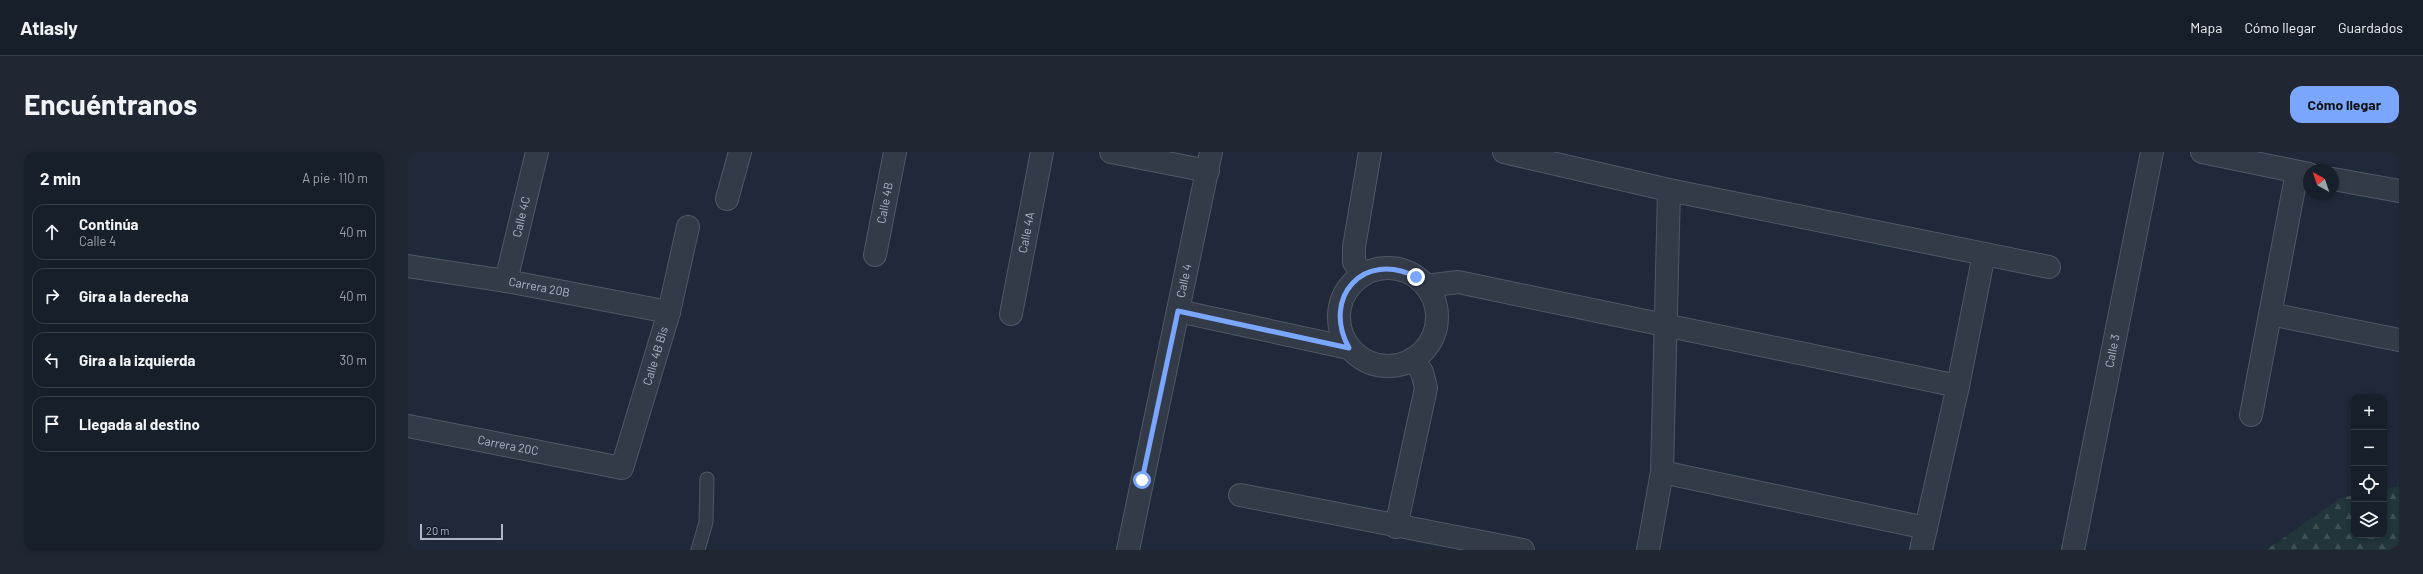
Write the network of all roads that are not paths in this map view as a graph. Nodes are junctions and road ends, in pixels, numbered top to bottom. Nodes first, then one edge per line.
1 (537, 152) edge
2 (740, 152) edge
3 (895, 152) edge
4 (1042, 152) edge
5 (1111, 152) edge
6 (1370, 152) edge
7 (1504, 152) edge
8 (2152, 152) edge
9 (2202, 152) edge
10 (1210, 161) edge
11 (2303, 173) edge
12 (2339, 179) edge
13 (1669, 190) junction
14 (2399, 191) edge
15 (728, 199) dead end
16 (688, 227) dead end
17 (1984, 254) junction
18 (875, 255) dead end
19 (408, 266) edge
20 (2049, 267) dead end
21 (1363, 275) junction
22 (506, 281) junction
23 (1426, 286) junction
24 (1178, 311) junction
25 (670, 312) junction
26 (1011, 314) dead end
27 (2270, 314) junction
28 (1665, 326) junction
29 (2399, 340) edge
30 (1349, 348) junction
31 (1412, 359) junction
32 (1958, 386) junction
33 (2251, 416) dead end
34 (408, 426) edge
35 (608, 466) joint
36 (1662, 472) junction
37 (707, 479) dead end
38 (1240, 495) dead end
39 (1396, 527) junction
40 (1926, 528) junction
41 (698, 550) edge
42 (1128, 550) edge
43 (1523, 550) edge
44 (1648, 550) edge
45 (1921, 550) edge
46 (2072, 550) edge

1 - 22 street, Calle 4C
2 - 15 street
3 - 18 street, Calle 4B
4 - 26 street, Calle 4A
5 - 10 street
6 - 21 street
7 - 13 street
8 - 46 street, Calle 3
9 - 11 street
10 - 24 street, Calle 4
11 - 27 street
12 - 14 street
13 - 17 street
13 - 28 street
16 - 25 street, Calle 4B Bis
17 - 20 street
17 - 32 street
19 - 22 street, Carrera 20B
21 - 23 street
21 - 30 street
22 - 25 street, Carrera 20B
23 - 28 street
23 - 31 street
24 - 30 street
24 - 42 street, Calle 4
25 - 35 street, Calle 4B Bis
27 - 29 street
27 - 33 street
28 - 32 street
28 - 36 street
30 - 31 street
31 - 39 street
32 - 40 street
34 - 35 street, Carrera 20C
36 - 40 street
36 - 44 street
37 - 41 lane
38 - 39 street
39 - 43 street
40 - 45 street

